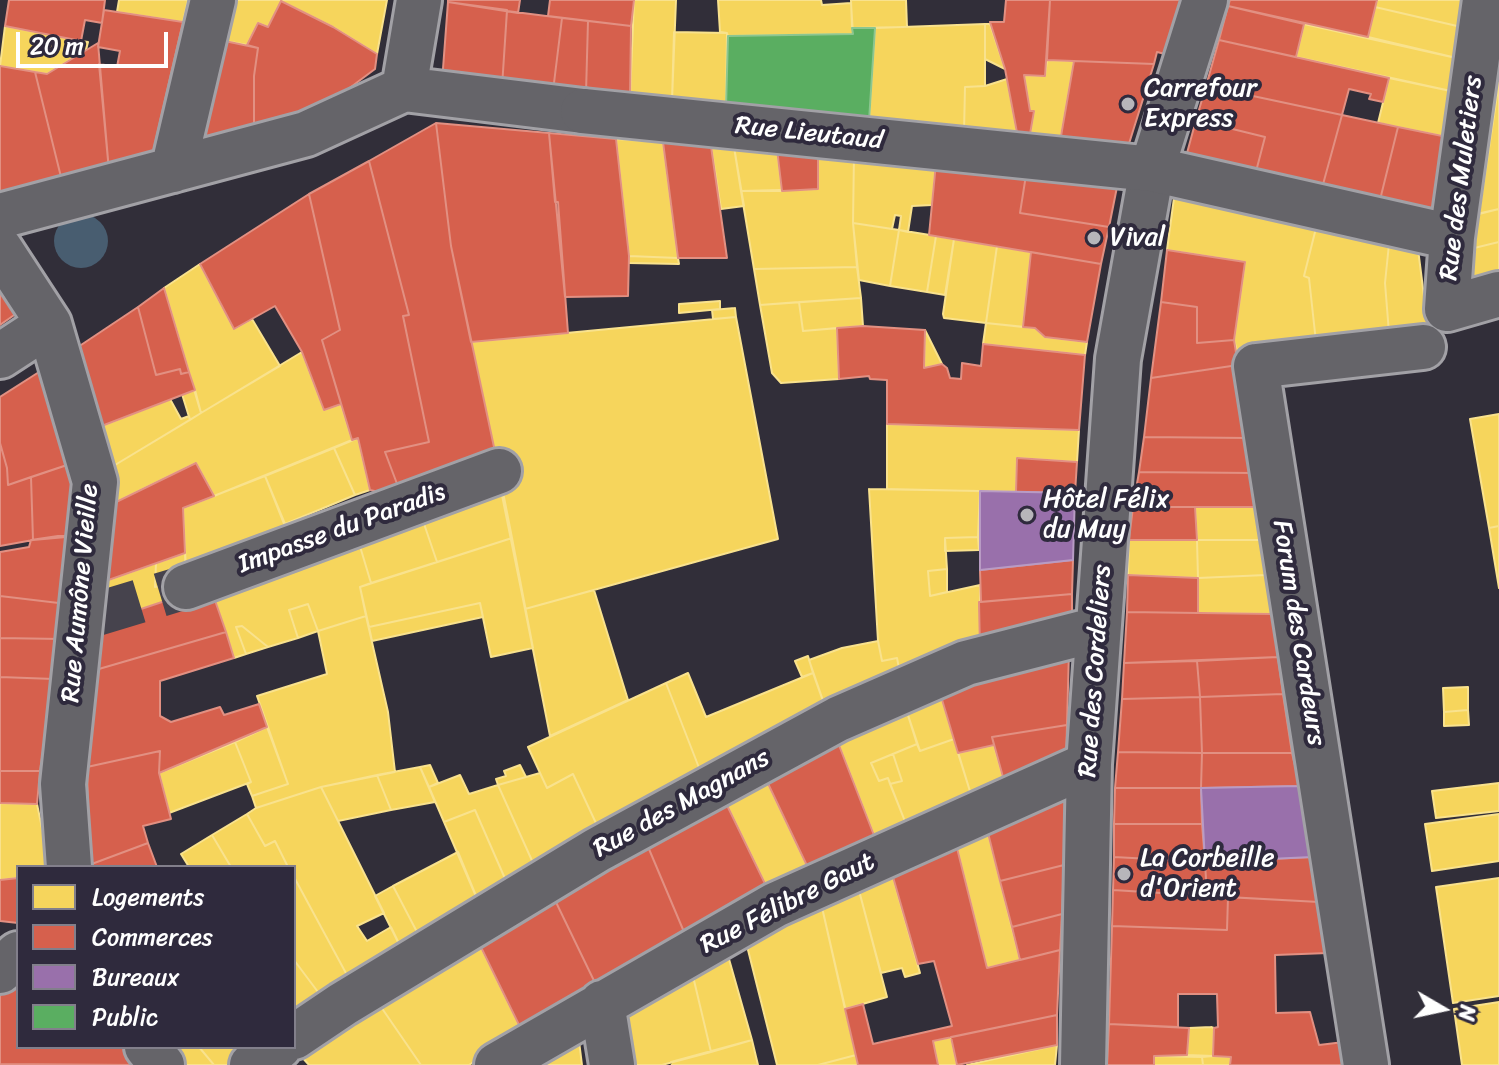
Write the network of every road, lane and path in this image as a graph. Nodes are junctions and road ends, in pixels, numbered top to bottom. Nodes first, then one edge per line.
1 (213, 0) edge
2 (419, 0) edge
3 (1205, 0) edge
4 (1485, 0) edge
5 (404, 89) junction
6 (1152, 169) junction
7 (173, 170) junction
8 (0, 216) edge
9 (1452, 237) junction
10 (0, 249) edge
11 (1499, 294) edge
12 (49, 324) junction
13 (1423, 347) dead end
14 (0, 356) edge
15 (499, 471) dead end
16 (186, 587) tunnel mouth
17 (1098, 629) junction
18 (1089, 764) junction
19 (69, 865) edge
20 (16, 956) edge
21 (0, 971) edge
22 (602, 1003) junction
23 (296, 1036) edge
24 (149, 1049) edge
25 (276, 1049) edge
26 (162, 1065) edge
27 (252, 1065) edge
28 (497, 1065) edge
29 (612, 1065) edge
30 (1083, 1065) edge
31 (1366, 1065) edge

1 - 7 street
2 - 5 street
3 - 6 street, Rue des Cordeliers
4 - 9 street, Rue des Muletiers
5 - 6 street, Rue Lieutaud
5 - 7 street
6 - 9 street, Rue Lieutaud
6 - 17 street, Rue des Cordeliers
7 - 8 street
9 - 11 street, Rue des Muletiers
10 - 12 street, Rue Aumône Vieille
12 - 14 street
12 - 19 street, Rue Aumône Vieille
13 - 31 street, Forum des Cardeurs
15 - 16 street, Impasse du Paradis
17 - 18 street, Rue des Cordeliers
17 - 23 street, Rue des Magnans
18 - 22 street, Rue Félibre Gaut
18 - 30 street, Rue des Cordeliers
20 - 21 street
22 - 28 street, Rue Félibre Gaut
22 - 29 street
24 - 26 street
25 - 27 street

